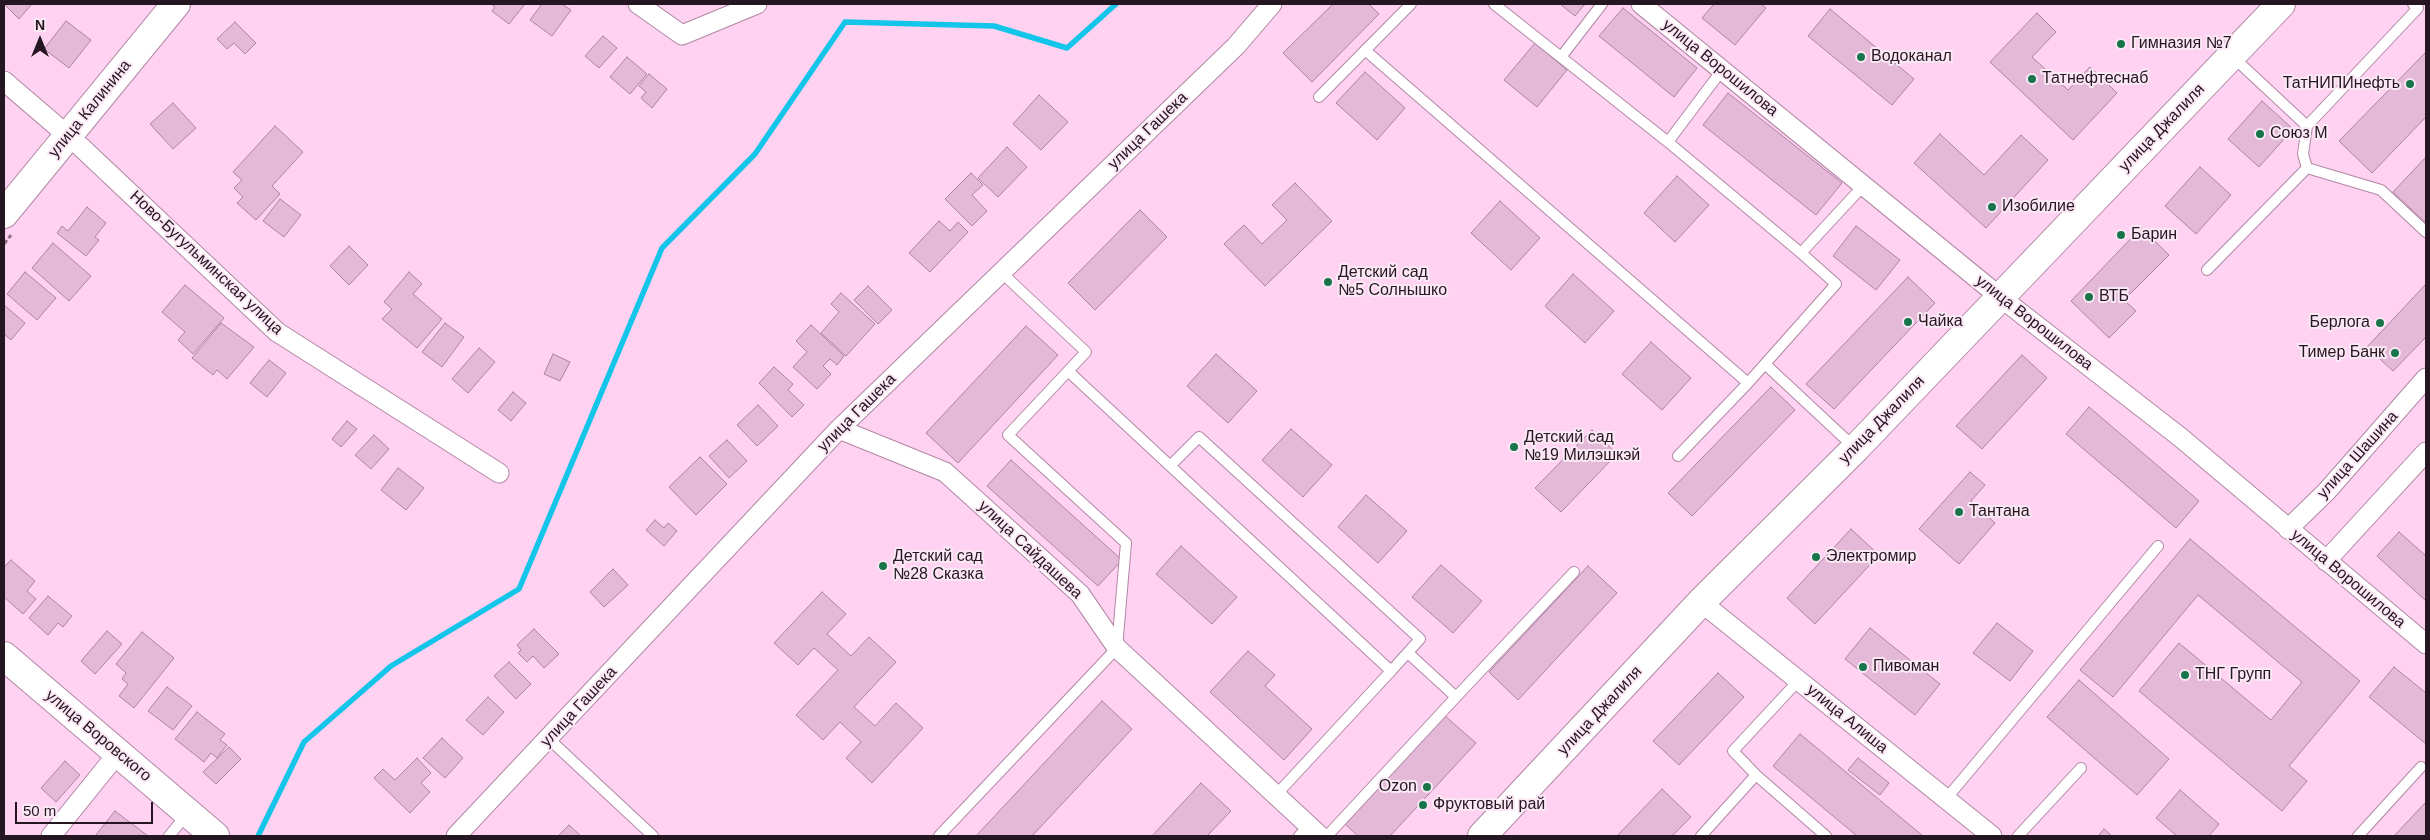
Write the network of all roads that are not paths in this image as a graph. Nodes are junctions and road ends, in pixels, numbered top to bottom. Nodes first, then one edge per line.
1 (176, 4) edge
2 (638, 4) edge
3 (757, 4) edge
4 (1272, 4) edge
5 (1411, 4) edge
6 (1494, 4) edge
7 (1602, 4) edge
8 (1641, 4) edge
9 (2281, 4) edge
10 (2413, 4) edge
11 (1365, 50) junction
12 (2231, 56) junction
13 (1561, 57) junction
14 (1722, 70) junction
15 (4, 82) edge
16 (1319, 97) dead end
17 (2307, 126) junction
18 (67, 135) junction
19 (1668, 142) junction
20 (2308, 168) junction
21 (1863, 186) junction
22 (4, 214) edge
23 (2426, 232) edge
24 (1801, 253) junction
25 (2208, 270) dead end
26 (1002, 273) junction
27 (2000, 298) junction
28 (1765, 364) junction
29 (1068, 371) junction
30 (2426, 378) edge
31 (1748, 383) junction
32 (839, 429) junction
33 (1856, 448) junction
34 (2426, 452) edge
35 (1678, 456) dead end
36 (1170, 466) junction
37 (500, 473) dead end
38 (2288, 529) junction
39 (2158, 546) dead end
40 (2326, 561) junction
41 (1574, 572) dead end
42 (1701, 602) junction
43 (2426, 644) edge
44 (1117, 648) junction
45 (1408, 652) junction
46 (4, 656) edge
47 (1391, 670) junction
48 (1799, 680) junction
49 (1456, 697) junction
50 (549, 739) junction
51 (118, 753) junction
52 (2421, 767) dead end
53 (2081, 768) dead end
54 (1756, 775) junction
55 (1276, 795) junction
56 (1946, 799) junction
57 (188, 813) junction
58 (1309, 833) edge
59 (51, 836) edge
60 (170, 836) edge
61 (215, 836) edge
62 (456, 836) edge
63 (653, 836) edge
64 (939, 836) edge
65 (1326, 836) edge
66 (1482, 836) edge
67 (1701, 836) edge
68 (1826, 836) edge
69 (1992, 836) edge
70 (2018, 836) edge
71 (2358, 836) edge

1 - 18 main road, улица Калинина
2 - 3 street
4 - 26 street, улица Гашека
5 - 11 lane
6 - 13 lane
7 - 13 lane
8 - 14 street, улица Ворошилова
9 - 12 main road, улица Джалиля
10 - 17 lane
11 - 16 lane
11 - 31 lane
12 - 17 lane
12 - 27 main road, улица Джалиля
13 - 19 lane
14 - 19 lane
14 - 21 street, улица Ворошилова
15 - 18 street, Ново-Бугульминская улица
17 - 20 lane
18 - 22 main road, улица Калинина
18 - 37 street, Ново-Бугульминская улица
19 - 24 lane
20 - 23 lane
20 - 25 lane
21 - 24 lane
21 - 27 street, улица Ворошилова
24 - 28 lane
26 - 29 lane
26 - 32 street, улица Гашека
27 - 33 main road, улица Джалиля
27 - 38 street, улица Ворошилова
28 - 31 lane
28 - 33 lane
29 - 36 lane
29 - 44 lane
30 - 38 street, улица Шашина
31 - 35 lane
32 - 44 street, улица Сайдашева
32 - 50 street, улица Гашека
33 - 42 main road, улица Джалиля
34 - 40 street
36 - 45 lane
36 - 47 lane
38 - 40 street, улица Ворошилова
39 - 56 lane
40 - 43 street, улица Ворошилова
41 - 49 lane
42 - 48 street, улица Алиша
42 - 66 main road, улица Джалиля
44 - 55 street, улица Сайдашева
44 - 64 lane
45 - 47 lane
45 - 49 lane
46 - 51 main road, улица Воровского
47 - 55 lane
48 - 54 lane
48 - 56 street, улица Алиша
49 - 65 lane
50 - 62 street, улица Гашека
50 - 63 lane
51 - 57 main road, улица Воровского
51 - 59 street
52 - 71 lane
53 - 70 lane
54 - 67 lane
54 - 68 lane
55 - 58 street, улица Сайдашева
56 - 69 street, улица Алиша
57 - 60 lane
57 - 61 main road, улица Воровского

